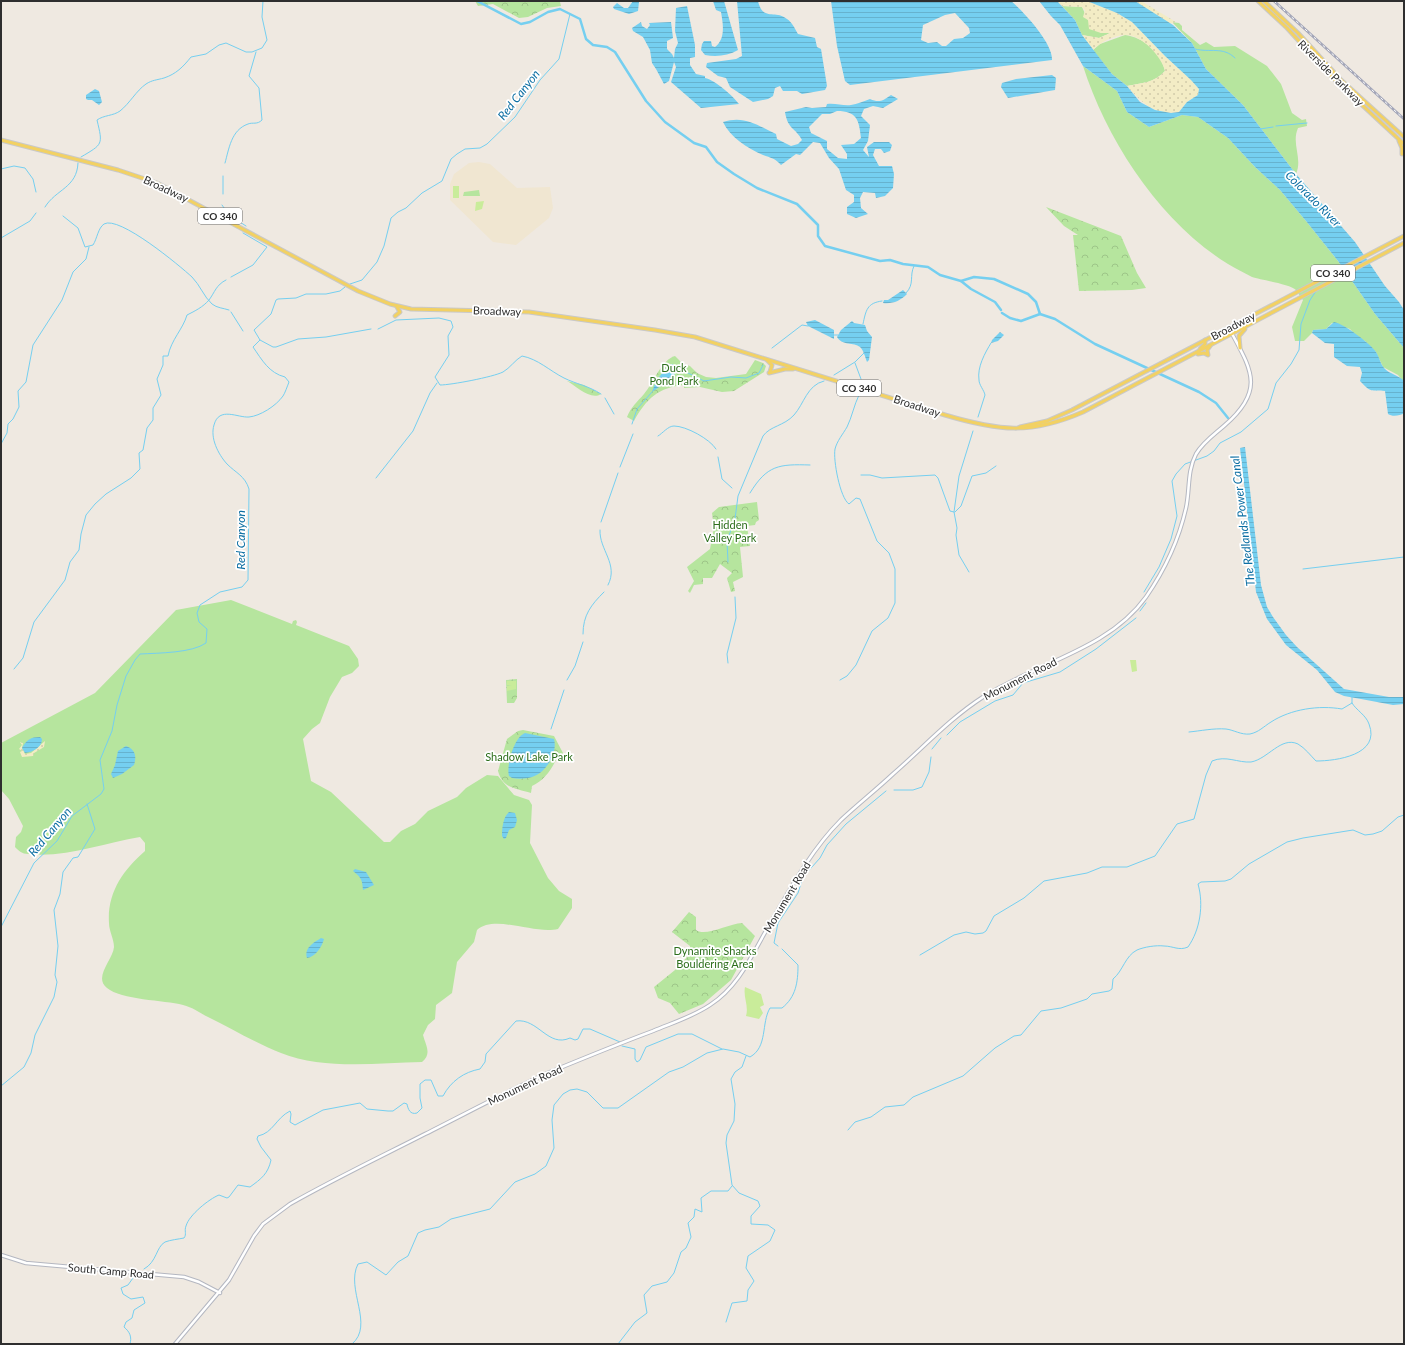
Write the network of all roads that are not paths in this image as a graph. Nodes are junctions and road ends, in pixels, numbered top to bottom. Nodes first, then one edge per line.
1 (1258, 1) edge
2 (1264, 1) edge
3 (1395, 136) junction
4 (1404, 137) edge
5 (1, 140) edge
6 (1404, 144) edge
7 (1402, 154) dead end
8 (1404, 235) edge
9 (1404, 244) edge
10 (396, 306) junction
11 (395, 316) dead end
12 (1255, 322) junction
13 (1229, 328) junction
14 (1232, 334) junction
15 (1205, 340) junction
16 (1216, 342) junction
17 (1240, 348) junction
18 (764, 358) junction
19 (1183, 359) junction
20 (800, 370) junction
21 (1086, 410) junction
22 (1063, 414) junction
23 (1015, 428) junction
24 (1, 1255) edge
25 (220, 1293) junction
26 (175, 1344) edge

1 - 3 main road, Riverside Parkway
2 - 4 main road, Riverside Parkway
3 - 6 main road, Riverside Parkway
3 - 7 main road
5 - 10 main road, Broadway / CO 340
8 - 13 main road, Broadway / CO 340
9 - 12 main road, Broadway / CO 340
10 - 11 main road
10 - 18 main road, Broadway / CO 340
12 - 14 main road, Broadway / CO 340
12 - 17 main road
13 - 14 main road, Monument Road
13 - 15 main road, Broadway / CO 340
14 - 16 main road, Broadway / CO 340
14 - 17 main road, Monument Road
15 - 19 main road
15 - 22 main road, Broadway / CO 340
16 - 19 main road, Broadway / CO 340
16 - 19 main road
17 - 25 main road, Monument Road
18 - 20 main road, Broadway / CO 340
18 - 20 main road
19 - 21 main road, Broadway / CO 340
20 - 23 main road, Broadway / CO 340
21 - 22 main road
21 - 23 main road, Broadway / CO 340
22 - 23 main road, Broadway / CO 340
24 - 25 main road, South Camp Road
25 - 26 main road, Monument Road

